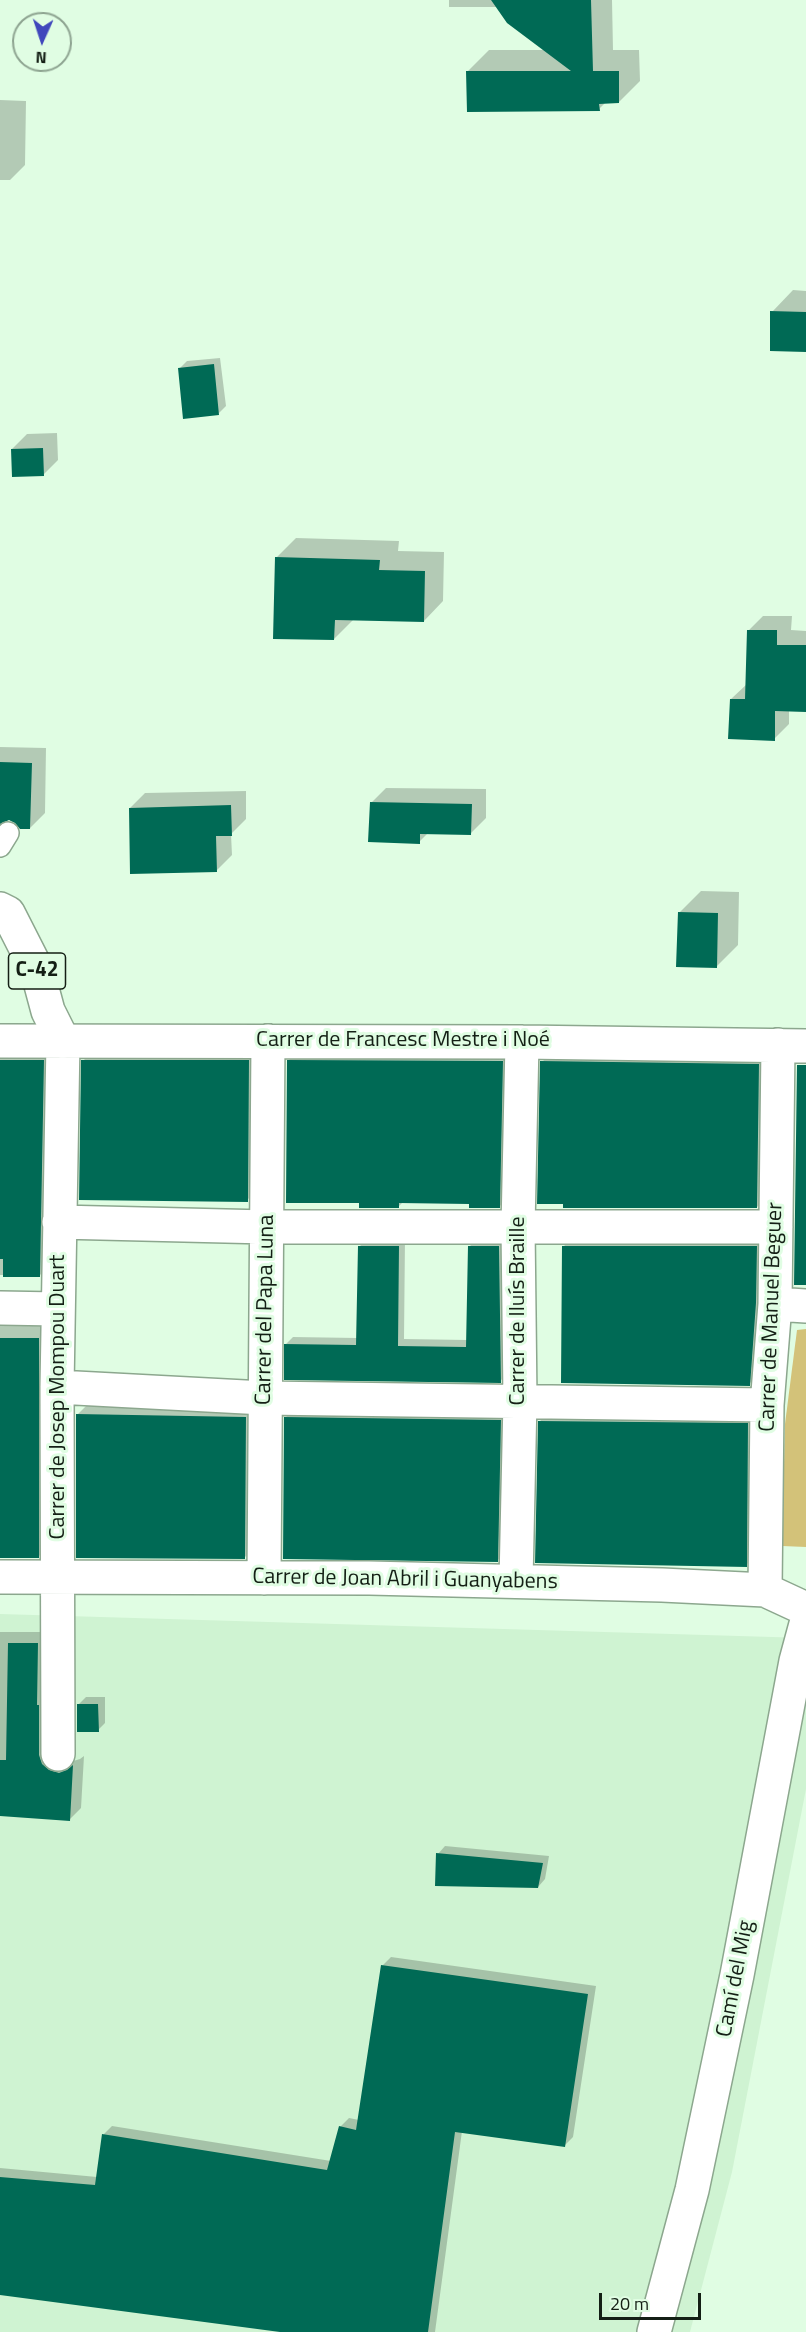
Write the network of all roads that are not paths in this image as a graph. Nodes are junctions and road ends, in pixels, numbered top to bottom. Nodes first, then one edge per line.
1 (0, 909) edge
2 (0, 1041) edge
3 (63, 1041) junction
4 (268, 1041) junction
5 (522, 1042) junction
6 (792, 1045) edge
7 (59, 1222) junction
8 (267, 1227) junction
9 (518, 1227) junction
10 (776, 1227) junction
11 (791, 1305) edge
12 (0, 1308) edge
13 (58, 1309) junction
14 (57, 1387) junction
15 (264, 1398) junction
16 (520, 1400) junction
17 (767, 1405) junction
18 (0, 1577) edge
19 (59, 1577) junction
20 (264, 1578) junction
21 (516, 1581) junction
22 (765, 1590) junction
23 (806, 1609) edge
24 (806, 1624) edge
25 (58, 1754) dead end
26 (654, 2332) edge

1 - 3 street, C-42
2 - 3 street, Carrer de Francesc Mestre i Noé
3 - 4 street, Carrer de Francesc Mestre i Noé
3 - 7 street, Carrer de Josep Mompou Duart
4 - 5 street, Carrer de Francesc Mestre i Noé
4 - 8 street, Carrer del Papa Luna
5 - 6 street, Carrer de Francesc Mestre i Noé
5 - 9 street, Carrer de lluís Braille
6 - 10 street, Carrer de Manuel Beguer
7 - 8 street
7 - 13 street, Carrer de Josep Mompou Duart
8 - 9 street
8 - 15 street, Carrer del Papa Luna
9 - 10 street
9 - 16 street, Carrer de lluís Braille
10 - 11 street, Carrer de Manuel Beguer
11 - 17 street, Carrer de Manuel Beguer
12 - 13 street
13 - 14 street, Carrer de Josep Mompou Duart
14 - 15 street
14 - 19 street, Carrer de Josep Mompou Duart
15 - 16 street
15 - 20 street, Carrer del Papa Luna
16 - 17 street
16 - 21 street, Carrer de lluís Braille
17 - 22 street, Carrer de Manuel Beguer
18 - 19 street, Carrer de Joan Abril i Guanyabens
19 - 20 street, Carrer de Joan Abril i Guanyabens
19 - 25 street, Carrer de Josep Mompou Duart
20 - 21 street, Carrer de Joan Abril i Guanyabens
21 - 22 street, Carrer de Joan Abril i Guanyabens
22 - 23 street, Carrer de Joan Abril i Guanyabens
24 - 26 street, Camí del Mig

